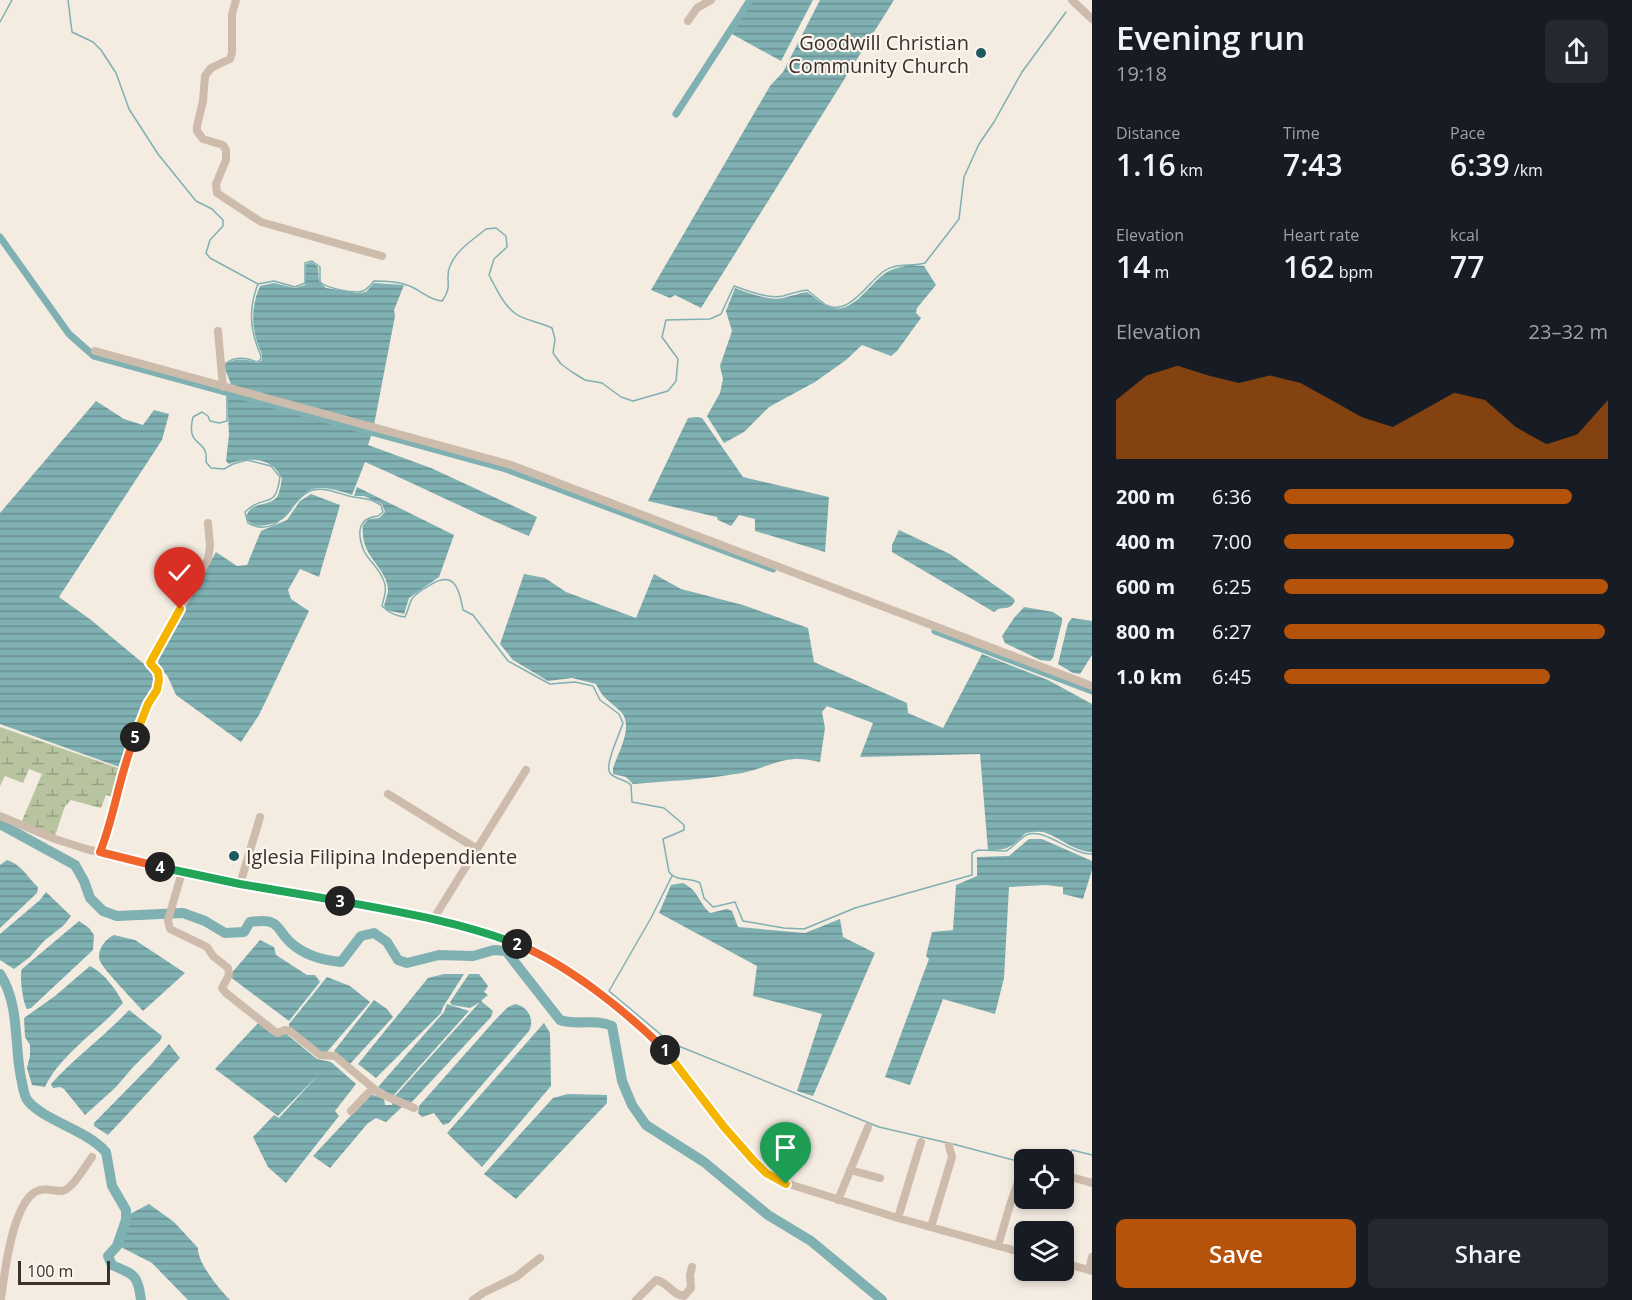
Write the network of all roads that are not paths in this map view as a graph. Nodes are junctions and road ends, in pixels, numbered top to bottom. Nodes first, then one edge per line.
1 (236, 0) edge
2 (711, 0) edge
3 (1072, 0) edge
4 (1092, 19) edge
5 (688, 21) dead end
6 (381, 256) dead end
7 (218, 330) dead end
8 (95, 351) dead end
9 (227, 388) junction
10 (208, 523) dead end
11 (1092, 686) edge
12 (526, 770) dead end
13 (388, 794) dead end
14 (0, 816) edge
15 (260, 817) dead end
16 (477, 849) junction
17 (100, 852) junction
18 (182, 872) junction
19 (240, 884) junction
20 (434, 918) junction
21 (373, 1088) junction
22 (414, 1108) dead end
23 (351, 1111) dead end
24 (868, 1127) dead end
25 (921, 1142) dead end
26 (949, 1146) dead end
27 (92, 1157) dead end
28 (850, 1170) junction
29 (880, 1178) dead end
30 (1074, 1178) edge
31 (1092, 1183) edge
32 (1014, 1194) edge
33 (838, 1200) junction
34 (898, 1218) junction
35 (931, 1227) junction
36 (998, 1246) junction
37 (1014, 1250) edge
38 (1092, 1257) edge
39 (540, 1258) dead end
40 (1074, 1266) edge
41 (692, 1267) dead end
42 (1090, 1270) edge
43 (2, 1300) edge
44 (474, 1300) edge
45 (636, 1300) edge

1 - 6 street
2 - 5 street
3 - 4 street
7 - 9 street
8 - 9 street
9 - 11 street
10 - 17 street
12 - 16 street
13 - 16 street
14 - 17 street
15 - 19 street
16 - 20 street
17 - 18 street
18 - 19 street
18 - 21 street
19 - 20 street
20 - 33 street
21 - 22 street
21 - 23 street
24 - 28 street
25 - 34 street
26 - 35 street
27 - 43 street
28 - 29 street
28 - 33 street
30 - 31 street
32 - 36 street
33 - 34 street
34 - 35 street
35 - 36 street
36 - 37 street
38 - 42 street
39 - 44 street
40 - 42 street
41 - 45 street

